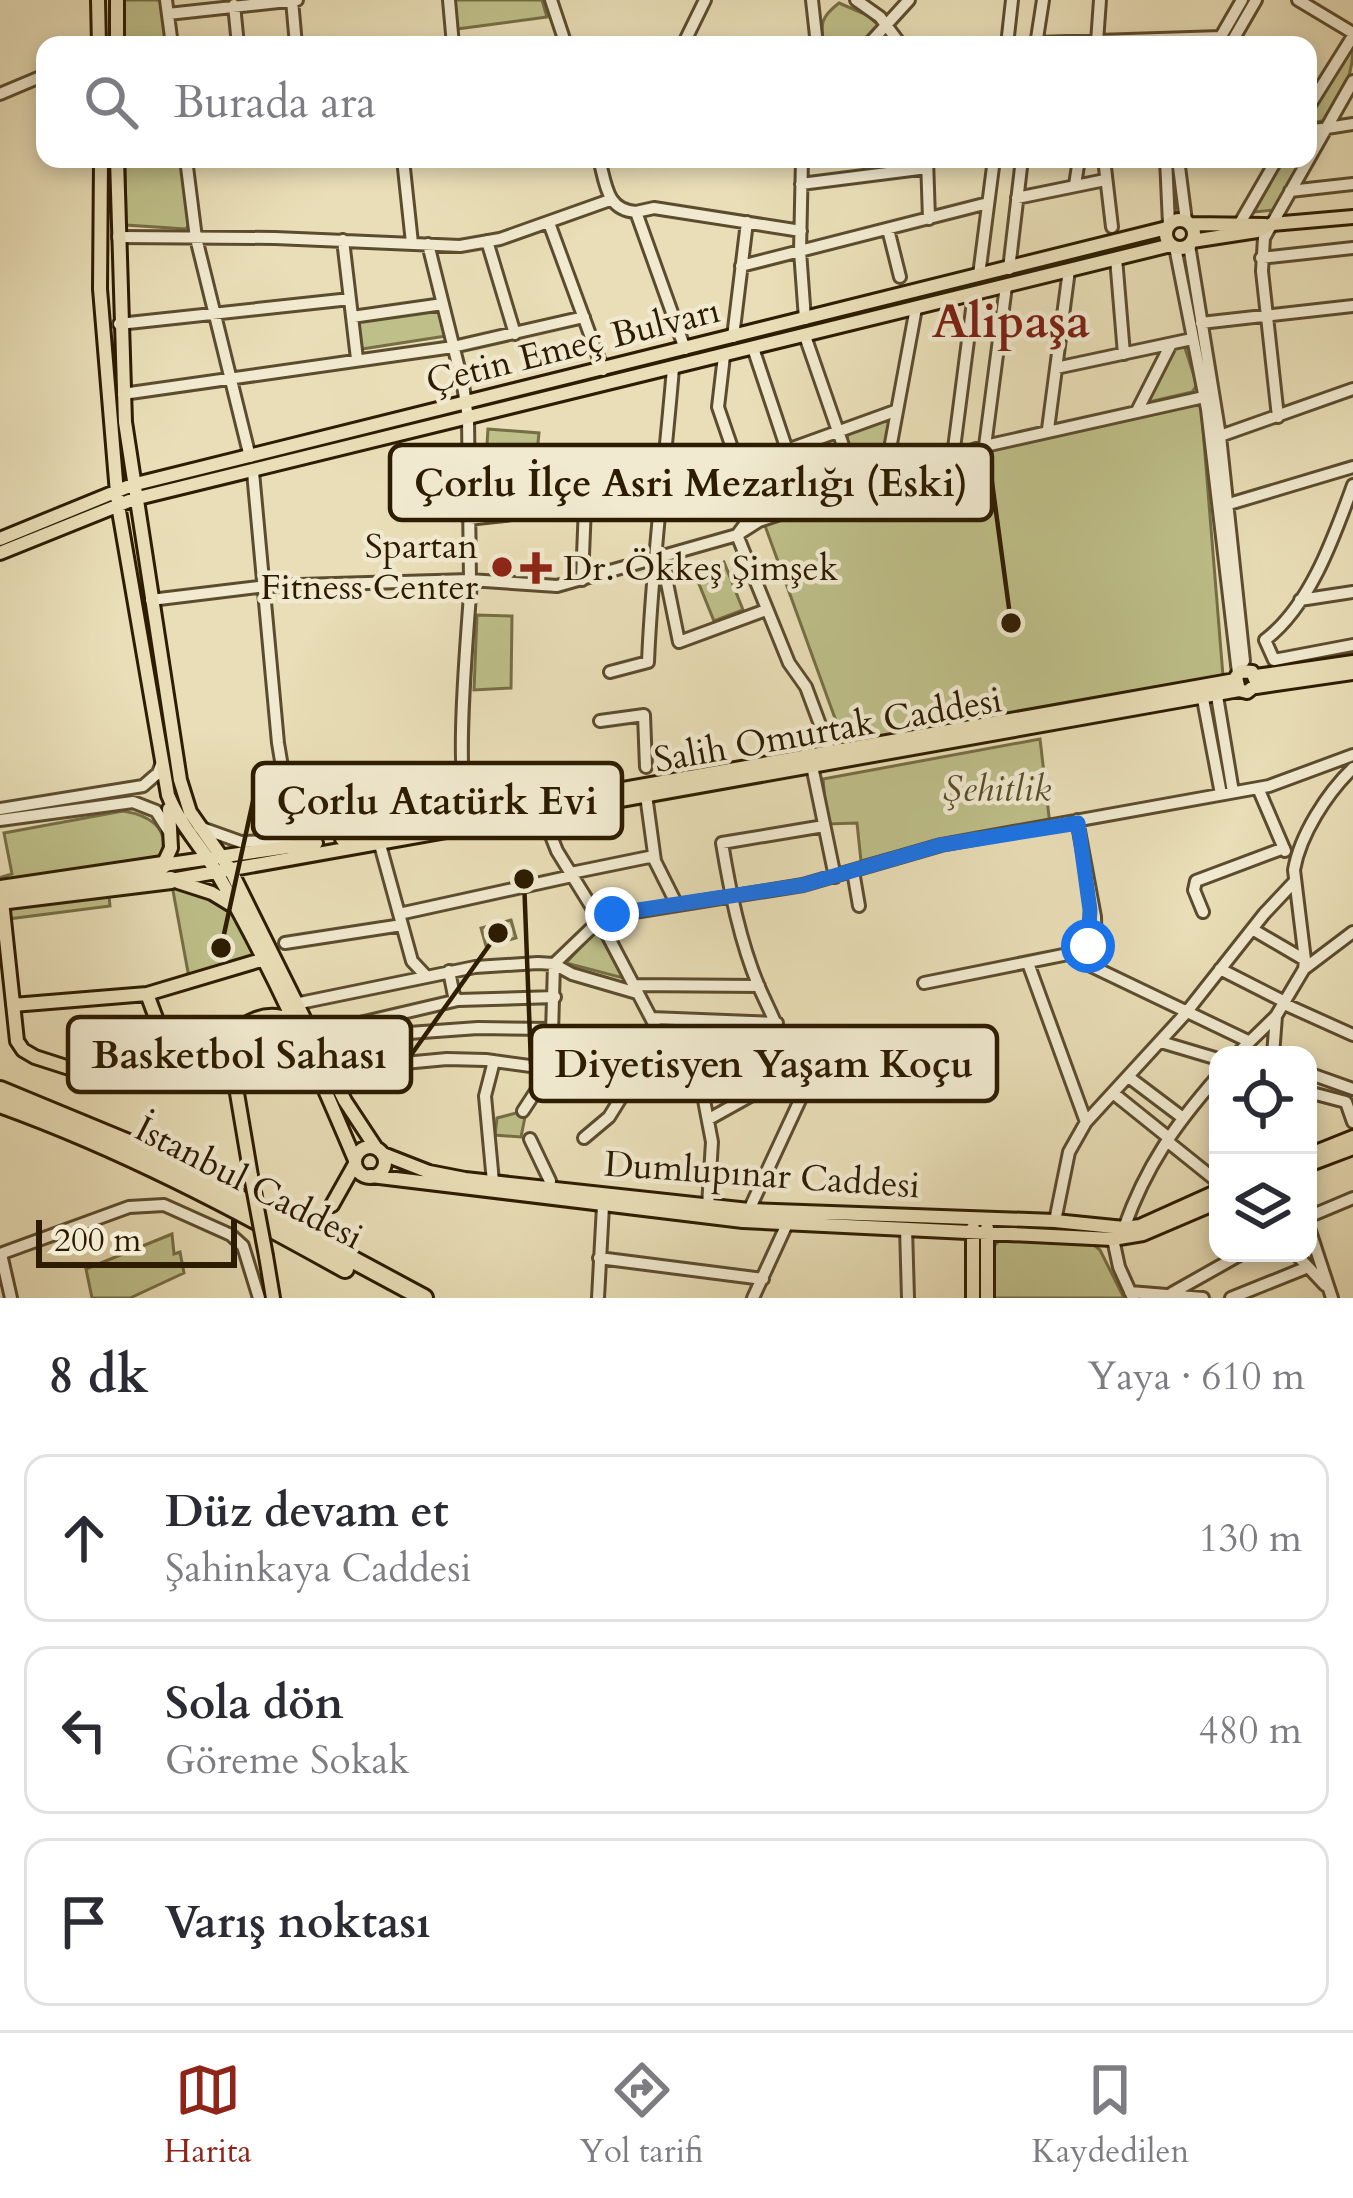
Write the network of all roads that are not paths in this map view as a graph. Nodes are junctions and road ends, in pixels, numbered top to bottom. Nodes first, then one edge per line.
1 (98, 0) edge
2 (117, 0) edge
3 (166, 0) edge
4 (295, 0) edge
5 (449, 0) edge
6 (551, 0) edge
7 (705, 0) edge
8 (812, 0) edge
9 (856, 0) edge
10 (909, 0) edge
11 (1012, 0) edge
12 (1042, 0) edge
13 (1100, 0) edge
14 (1242, 0) edge
15 (1256, 0) edge
16 (1298, 0) edge
17 (234, 4) junction
18 (168, 14) junction
19 (885, 27) junction
20 (1353, 34) edge
21 (99, 36) edge
22 (117, 36) edge
23 (171, 36) edge
24 (237, 36) edge
25 (296, 36) edge
26 (452, 36) edge
27 (563, 36) edge
28 (687, 36) edge
29 (816, 36) edge
30 (876, 36) edge
31 (893, 36) edge
32 (1008, 36) edge
33 (1037, 36) edge
34 (1097, 36) edge
35 (1230, 36) edge
36 (1232, 36) edge
37 (36, 79) edge
38 (1353, 81) edge
39 (1317, 85) edge
40 (0, 94) edge
41 (1353, 124) edge
42 (1327, 128) junction
43 (1317, 130) edge
44 (1317, 145) edge
45 (101, 168) edge
46 (117, 168) edge
47 (187, 168) edge
48 (404, 168) edge
49 (601, 168) edge
50 (802, 168) edge
51 (897, 168) edge
52 (927, 168) edge
53 (993, 168) edge
54 (1021, 168) edge
55 (1077, 168) edge
56 (1104, 168) edge
57 (1166, 168) edge
58 (1179, 168) edge
59 (1272, 168) edge
60 (1304, 168) edge
61 (1105, 180) junction
62 (801, 184) junction
63 (1353, 184) edge
64 (1076, 185) junction
65 (1290, 191) junction
66 (1017, 198) junction
67 (610, 200) junction
68 (988, 203) junction
69 (636, 212) junction
70 (1353, 217) edge
71 (929, 218) junction
72 (746, 222) junction
73 (1188, 222) junction
74 (549, 223) junction
75 (1240, 223) junction
76 (1269, 225) junction
77 (1168, 226) junction
78 (1112, 227) dead end
79 (889, 229) junction
80 (801, 231) junction
81 (118, 238) junction
82 (196, 238) junction
83 (343, 240) junction
84 (488, 242) junction
85 (412, 243) junction
86 (428, 244) junction
87 (1181, 245) junction
88 (1353, 248) edge
89 (800, 251) junction
90 (1262, 258) junction
91 (1116, 259) junction
92 (741, 266) junction
93 (1010, 268) junction
94 (1070, 270) junction
95 (979, 275) junction
96 (900, 278) dead end
97 (1006, 286) junction
98 (974, 294) junction
99 (350, 299) junction
100 (443, 304) junction
101 (1353, 306) edge
102 (916, 308) junction
103 (1268, 312) junction
104 (214, 315) junction
105 (352, 317) junction
106 (584, 317) junction
107 (805, 319) junction
108 (1201, 323) junction
109 (119, 324) junction
110 (515, 334) junction
111 (806, 336) junction
112 (734, 337) junction
113 (1192, 339) junction
114 (1171, 344) junction
115 (454, 346) junction
116 (753, 348) junction
117 (686, 349) junction
118 (1124, 354) junction
119 (724, 356) junction
120 (357, 359) junction
121 (673, 368) junction
122 (1056, 368) junction
123 (603, 370) junction
124 (231, 381) junction
125 (1353, 389) edge
126 (123, 394) junction
127 (1204, 397) junction
128 (1138, 410) junction
129 (467, 411) junction
130 (895, 412) junction
131 (1278, 417) junction
132 (1048, 429) junction
133 (837, 432) junction
134 (1220, 436) junction
135 (985, 446) junction
136 (787, 450) junction
137 (952, 456) junction
138 (250, 457) junction
139 (736, 464) junction
140 (1353, 467) edge
141 (254, 472) junction
142 (885, 476) junction
143 (1353, 485) edge
144 (857, 486) junction
145 (664, 487) junction
146 (133, 492) junction
147 (117, 498) junction
148 (1229, 504) junction
149 (468, 519) junction
150 (1353, 527) edge
151 (1336, 530) junction
152 (737, 535) junction
153 (0, 538) edge
154 (0, 553) edge
155 (653, 557) junction
156 (664, 568) dead end
157 (471, 580) junction
158 (583, 580) junction
159 (266, 586) junction
160 (1353, 592) edge
161 (151, 600) junction
162 (1300, 600) junction
163 (766, 610) junction
164 (1242, 631) junction
165 (1265, 640) junction
166 (1353, 645) edge
167 (1353, 662) edge
168 (610, 672) dead end
169 (1353, 673) edge
170 (1245, 680) junction
171 (1210, 697) junction
172 (600, 721) dead end
173 (831, 754) junction
174 (1353, 755) edge
175 (812, 766) junction
176 (646, 767) dead end
177 (161, 768) junction
178 (1352, 771) edge
179 (1258, 788) junction
180 (1227, 793) junction
181 (646, 795) junction
182 (465, 804) junction
183 (542, 813) junction
184 (478, 814) junction
185 (0, 816) edge
186 (1077, 820) junction
187 (198, 826) junction
188 (824, 826) junction
189 (294, 838) junction
190 (172, 839) junction
191 (379, 841) junction
192 (1284, 848) junction
193 (654, 856) junction
194 (213, 857) junction
195 (267, 862) junction
196 (223, 871) junction
197 (853, 871) junction
198 (167, 872) junction
199 (571, 874) junction
200 (1295, 876) junction
201 (835, 877) junction
202 (731, 897) junction
203 (239, 903) junction
204 (1, 905) edge
205 (677, 905) junction
206 (859, 905) dead end
207 (1203, 912) dead end
208 (401, 919) junction
209 (599, 919) junction
210 (1252, 929) junction
211 (1353, 932) edge
212 (285, 943) dead end
213 (1089, 956) junction
214 (261, 960) junction
215 (1028, 963) junction
216 (554, 964) junction
217 (1305, 964) junction
218 (1220, 969) junction
219 (449, 971) junction
220 (426, 976) junction
221 (924, 983) dead end
222 (759, 986) junction
223 (635, 989) junction
224 (147, 994) junction
225 (555, 997) junction
226 (280, 1000) junction
227 (458, 1000) junction
228 (476, 1000) junction
229 (1283, 1002) junction
230 (296, 1004) junction
231 (13, 1005) junction
232 (270, 1014) junction
233 (1185, 1015) junction
234 (1276, 1016) junction
235 (651, 1018) junction
236 (292, 1023) junction
237 (777, 1023) junction
238 (478, 1028) junction
239 (553, 1028) junction
240 (1353, 1035) edge
241 (228, 1040) junction
242 (1249, 1041) junction
243 (1161, 1042) junction
244 (1244, 1046) edge
245 (1274, 1046) edge
246 (1209, 1057) edge
247 (494, 1060) junction
248 (172, 1061) junction
249 (551, 1068) junction
250 (329, 1070) junction
251 (788, 1075) junction
252 (1317, 1076) edge
253 (1130, 1078) junction
254 (632, 1080) junction
255 (663, 1084) junction
256 (1209, 1087) edge
257 (1353, 1089) edge
258 (0, 1090) edge
259 (1113, 1093) junction
260 (1317, 1094) edge
261 (1351, 1103) edge
262 (0, 1104) edge
263 (523, 1111) dead end
264 (1183, 1118) junction
265 (709, 1119) junction
266 (1087, 1122) junction
267 (1353, 1122) edge
268 (1353, 1137) edge
269 (584, 1138) dead end
270 (530, 1139) dead end
271 (1168, 1139) junction
272 (1353, 1148) edge
273 (379, 1151) junction
274 (1317, 1151) edge
275 (355, 1162) junction
276 (1317, 1162) edge
277 (369, 1176) junction
278 (1209, 1178) edge
279 (493, 1182) junction
280 (547, 1188) junction
281 (1209, 1192) edge
282 (1353, 1198) edge
283 (603, 1206) junction
284 (708, 1206) junction
285 (1209, 1206) edge
286 (749, 1210) junction
287 (1317, 1216) edge
288 (1055, 1221) junction
289 (787, 1224) junction
290 (980, 1226) junction
291 (906, 1228) junction
292 (1124, 1228) junction
293 (1113, 1239) junction
294 (1317, 1250) edge
295 (0, 1254) edge
296 (599, 1258) junction
297 (1228, 1262) edge
298 (1303, 1262) edge
299 (1308, 1267) junction
300 (763, 1279) junction
301 (1330, 1293) edge
302 (1172, 1294) junction
303 (1132, 1295) edge
304 (11, 1298) edge
305 (259, 1298) edge
306 (273, 1298) edge
307 (400, 1298) edge
308 (424, 1298) edge
309 (598, 1298) edge
310 (753, 1298) edge
311 (908, 1298) edge
312 (974, 1298) edge
313 (987, 1298) edge
314 (1203, 1298) edge
315 (1231, 1298) edge

1 - 21 main road
2 - 22 main road
3 - 18 street
4 - 17 street
4 - 25 street
5 - 26 street
6 - 27 street
7 - 28 street
8 - 29 street
9 - 19 street
10 - 19 street
11 - 32 street
12 - 33 street
13 - 34 street
14 - 35 street
15 - 36 street
16 - 20 street
17 - 18 street
17 - 24 street
18 - 23 street
19 - 30 street
19 - 31 street
20 - 39 street
37 - 40 street
38 - 42 street
41 - 42 street
42 - 43 street
42 - 44 street
45 - 147 main road
46 - 81 main road
47 - 82 street
48 - 85 street
49 - 67 street
50 - 62 street
51 - 62 street
52 - 71 street
53 - 68 street
54 - 66 street
55 - 64 street
56 - 61 street
57 - 77 street
58 - 73 street
59 - 75 street
60 - 65 street
61 - 64 street
61 - 78 street
62 - 80 street
63 - 65 street
64 - 66 street
65 - 76 street
66 - 93 street
67 - 69 street
67 - 74 street
68 - 71 street
68 - 95 street
69 - 72 street
69 - 117 street
70 - 76 main road, Çetin Emeç Bulvarı
71 - 79 street
72 - 80 street
72 - 92 street
73 - 75 main road, Çetin Emeç Bulvarı
73 - 77 main road, Çetin Emeç Bulvarı
73 - 87 main road
74 - 84 street
74 - 106 street
75 - 76 main road, Çetin Emeç Bulvarı
76 - 87 main road, Çetin Emeç Bulvarı
76 - 90 street
77 - 87 main road
77 - 93 main road, Çetin Emeç Bulvarı
79 - 89 street
79 - 96 street
80 - 89 street
81 - 82 street
81 - 109 main road
82 - 83 street
82 - 104 street
83 - 85 street
83 - 99 street
84 - 86 street
84 - 110 street
85 - 86 street
86 - 100 street
87 - 91 main road, Çetin Emeç Bulvarı
87 - 108 street
87 - 113 street
88 - 90 street
89 - 92 street
89 - 107 street
90 - 103 street
91 - 94 main road, Çetin Emeç Bulvarı
91 - 118 street
92 - 112 street
93 - 95 main road, Çetin Emeç Bulvarı
94 - 97 main road, Çetin Emeç Bulvarı
94 - 122 street
95 - 107 main road, Çetin Emeç Bulvarı
97 - 98 main road, Çetin Emeç Bulvarı
97 - 135 street
98 - 102 main road, Çetin Emeç Bulvarı
98 - 137 street
99 - 104 street
99 - 105 street
100 - 105 street
100 - 115 street
101 - 103 street
102 - 111 main road, Çetin Emeç Bulvarı
102 - 130 street
103 - 108 street
103 - 131 street
104 - 109 street
104 - 124 street
105 - 120 street
106 - 110 street
106 - 123 street
107 - 112 main road, Çetin Emeç Bulvarı
108 - 134 street
109 - 126 main road
110 - 115 street
111 - 116 main road, Çetin Emeç Bulvarı
111 - 133 street
112 - 117 main road, Çetin Emeç Bulvarı
113 - 114 street
113 - 127 street
114 - 118 street
114 - 128 street
115 - 120 street
115 - 129 street
116 - 119 main road, Çetin Emeç Bulvarı
116 - 136 street
117 - 123 main road, Çetin Emeç Bulvarı
118 - 122 street
119 - 121 main road, Çetin Emeç Bulvarı
119 - 139 street
120 - 124 street
121 - 129 main road, Çetin Emeç Bulvarı
121 - 145 street
122 - 132 street
123 - 129 main road, Çetin Emeç Bulvarı
124 - 126 street
124 - 138 street
125 - 131 street
126 - 146 main road
127 - 128 street
127 - 170 street
128 - 132 street
129 - 138 main road, Çetin Emeç Bulvarı
129 - 141 main road, Çetin Emeç Bulvarı
129 - 149 street
130 - 133 street
130 - 142 street
131 - 134 street
132 - 135 street
133 - 136 street
133 - 144 street
134 - 148 street
135 - 137 street
136 - 139 street
137 - 142 street
138 - 146 main road, Çetin Emeç Bulvarı
139 - 145 street
139 - 152 street
140 - 148 street
141 - 146 main road, Çetin Emeç Bulvarı
141 - 159 street
142 - 144 street
143 - 151 street
144 - 152 street
145 - 155 street
146 - 147 main road, Çetin Emeç Bulvarı
146 - 161 main road
147 - 153 main road, Çetin Emeç Bulvarı
147 - 154 main road
147 - 177 main road
148 - 164 street
149 - 157 street
149 - 158 street
150 - 151 street
151 - 162 street
152 - 155 street
152 - 163 street
155 - 158 street
155 - 168 street
156 - 163 street
157 - 158 street
157 - 159 street
157 - 182 street
159 - 161 street
159 - 189 street
160 - 162 street
161 - 187 main road
162 - 165 street
163 - 173 street
164 - 165 street
164 - 170 street
165 - 166 street
167 - 170 main road, Salih Omurtak Caddesi
169 - 170 main road, Salih Omurtak Caddesi
170 - 171 main road, Salih Omurtak Caddesi
170 - 173 main road, Salih Omurtak Caddesi
171 - 175 main road, Salih Omurtak Caddesi
171 - 180 street
172 - 176 street
173 - 184 main road, Salih Omurtak Caddesi
174 - 179 street
175 - 181 main road, Salih Omurtak Caddesi
175 - 188 street
177 - 185 street
177 - 190 main road
177 - 194 main road
178 - 200 street
179 - 180 street
179 - 192 street
180 - 186 street
181 - 183 main road, Salih Omurtak Caddesi
181 - 193 street
182 - 184 street
182 - 189 street
183 - 191 main road, Salih Omurtak Caddesi
183 - 199 street
184 - 194 main road, Salih Omurtak Caddesi
185 - 190 street
186 - 197 street
186 - 213 street
187 - 189 street
187 - 194 main road
188 - 201 street
188 - 202 street
190 - 198 main road
191 - 195 main road, Salih Omurtak Caddesi
191 - 208 street
192 - 200 street
192 - 207 street
193 - 199 street
193 - 205 street
194 - 196 main road
194 - 198 main road, Salih Omurtak Caddesi
195 - 196 main road, Salih Omurtak Caddesi
195 - 203 main road
196 - 198 main road, Salih Omurtak Caddesi
196 - 203 main road
197 - 201 street
197 - 206 street
198 - 203 main road
198 - 204 highway, Salih Omurtak Caddesi
199 - 208 street
199 - 209 street
200 - 210 street
200 - 217 street
201 - 202 street
202 - 205 street
202 - 222 street
203 - 214 main road
203 - 230 main road
204 - 231 main road
205 - 209 street
208 - 212 street
208 - 220 street
209 - 216 street
209 - 223 street
210 - 217 street
210 - 218 street
211 - 217 street
213 - 215 street
213 - 233 street
214 - 224 main road
214 - 226 main road
215 - 221 street
215 - 266 street
216 - 219 street
216 - 223 street
216 - 225 street
217 - 229 street
218 - 229 street
218 - 233 street
219 - 220 street
219 - 227 street
220 - 230 street
222 - 223 street
222 - 237 street
223 - 235 street
224 - 231 main road
224 - 248 main road
225 - 228 street
225 - 239 street
226 - 232 main road
226 - 236 main road
227 - 228 street
227 - 238 street
228 - 238 street
229 - 234 street
229 - 240 street
230 - 250 main road
231 - 248 main road
232 - 236 main road
232 - 241 main road
233 - 242 street
233 - 243 street
234 - 242 street
234 - 245 street
235 - 237 street
235 - 255 street
236 - 275 main road
237 - 251 street
238 - 239 street
239 - 249 street
241 - 248 main road
241 - 306 main road, bridge
242 - 244 street
243 - 246 street
243 - 253 street
247 - 249 street
247 - 250 street
247 - 279 street
249 - 254 street
249 - 263 street
250 - 273 main road
251 - 265 street
251 - 286 street
252 - 257 street
253 - 259 street
253 - 264 street
254 - 255 street
254 - 269 street
255 - 265 street
256 - 264 street
258 - 308 highway, İstanbul Caddesi
259 - 266 street
259 - 271 street
260 - 261 street
261 - 267 street
262 - 307 highway, İstanbul Caddesi
264 - 271 street
265 - 284 street
266 - 288 street
268 - 274 main road
270 - 280 street
271 - 278 street
271 - 292 street
272 - 276 main road
273 - 275 main road
273 - 277 main road
273 - 279 main road, Dumlupınar Caddesi
275 - 277 main road
275 - 277 main road
277 - 283 main road, Dumlupınar Caddesi
279 - 280 main road, Dumlupınar Caddesi
280 - 284 main road, Dumlupınar Caddesi
281 - 292 main road, Dumlupınar Caddesi
282 - 287 street
283 - 289 main road, Dumlupınar Caddesi
283 - 296 street
284 - 286 main road, Dumlupınar Caddesi
285 - 293 main road
286 - 290 main road, Dumlupınar Caddesi
288 - 290 main road, Dumlupınar Caddesi
288 - 292 main road, Dumlupınar Caddesi
289 - 291 main road, Dumlupınar Caddesi
289 - 300 street
290 - 291 main road, Dumlupınar Caddesi
290 - 293 main road
290 - 312 main road
290 - 313 main road
291 - 311 street
293 - 303 street
294 - 301 street
295 - 304 street
295 - 305 street
296 - 300 street
296 - 309 street
297 - 302 street
298 - 299 street
299 - 301 street
299 - 315 street
300 - 310 street
302 - 303 street
302 - 314 street

